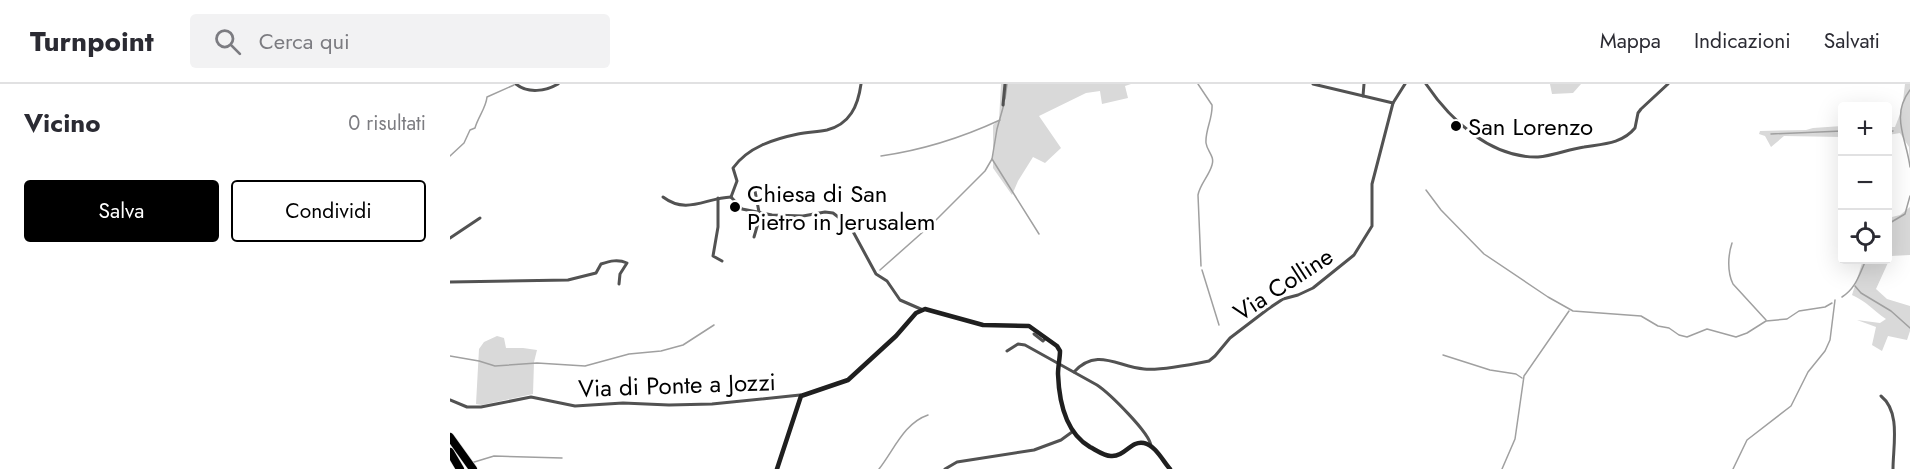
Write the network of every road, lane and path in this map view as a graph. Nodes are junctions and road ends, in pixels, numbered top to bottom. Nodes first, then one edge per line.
1 (516, 84) edge
2 (558, 84) edge
3 (861, 84) edge
4 (1005, 84) edge
5 (1313, 84) edge
6 (1364, 84) edge
7 (1405, 84) edge
8 (1426, 84) edge
9 (1668, 84) edge
10 (1363, 96) junction
11 (1394, 103) junction
12 (1003, 105) dead end
13 (755, 191) dead end
14 (663, 197) dead end
15 (731, 197) junction
16 (718, 198) junction
17 (760, 212) junction
18 (480, 218) dead end
19 (754, 237) dead end
20 (450, 238) edge
21 (722, 261) dead end
22 (450, 282) edge
23 (619, 284) dead end
24 (923, 310) junction
25 (1034, 334) dead end
26 (1046, 338) junction
27 (1007, 351) dead end
28 (1059, 364) junction
29 (1074, 372) junction
30 (801, 396) junction
31 (1881, 396) dead end
32 (450, 400) edge
33 (1072, 432) junction
34 (450, 437) edge
35 (1151, 446) junction
36 (450, 452) edge
37 (460, 469) edge
38 (473, 469) edge
39 (777, 469) edge
40 (945, 469) edge
41 (1170, 469) edge
42 (1893, 469) edge

1 - 2 street
3 - 15 street
4 - 12 street
5 - 10 street
6 - 10 street
7 - 11 street, Via Colline
8 - 9 street
10 - 11 street
11 - 29 street, Via Colline
13 - 17 street
14 - 16 street
15 - 16 street
15 - 17 street
16 - 21 street
17 - 19 street
17 - 24 street
18 - 20 street
22 - 23 street
24 - 26 main road
24 - 30 main road
25 - 26 street
26 - 28 main road
27 - 28 street
28 - 29 street
28 - 33 main road
29 - 35 street
30 - 32 street, Via di Ponte a Jozzi
30 - 39 main road
31 - 42 street
33 - 35 main road
33 - 40 street
34 - 38 highway
35 - 41 main road
36 - 37 highway

